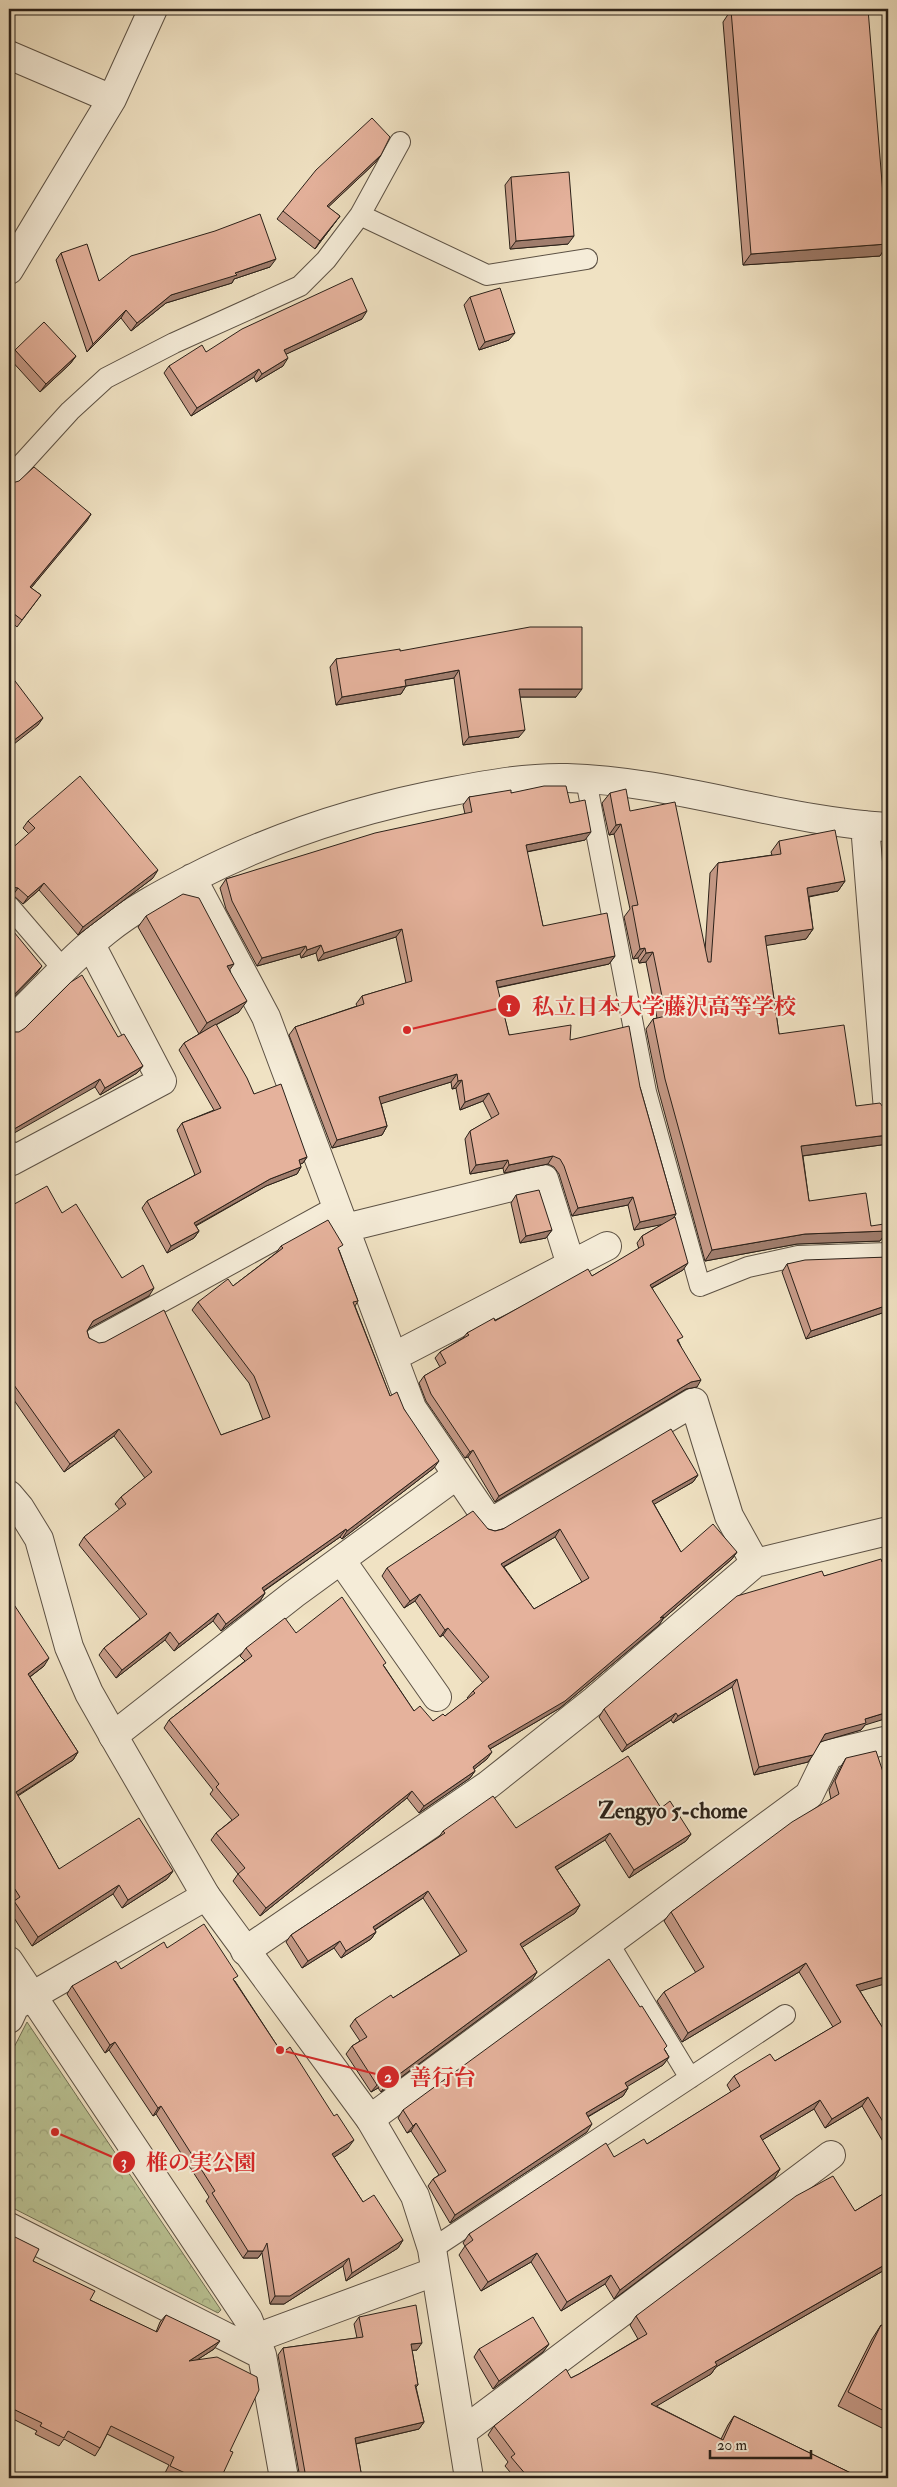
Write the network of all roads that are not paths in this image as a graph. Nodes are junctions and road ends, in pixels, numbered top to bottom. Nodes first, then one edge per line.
1 (153, 9) edge
2 (9, 55) edge
3 (112, 99) junction
4 (400, 142) dead end
5 (360, 215) junction
6 (587, 259) dead end
7 (9, 270) edge
8 (9, 478) edge
9 (586, 780) junction
10 (877, 826) edge
11 (192, 878) junction
12 (9, 906) edge
13 (91, 945) junction
14 (64, 970) junction
15 (9, 1024) edge
16 (888, 1110) edge
17 (9, 1155) edge
18 (341, 1217) junction
19 (607, 1246) dead end
20 (888, 1253) edge
21 (571, 1265) junction
22 (94, 1339) edge
23 (393, 1357) junction
24 (457, 1475) junction
25 (12, 1506) edge
26 (888, 1531) edge
27 (341, 1560) junction
28 (755, 1563) junction
29 (437, 1698) dead end
30 (113, 1736) junction
31 (888, 1740) edge
32 (206, 1896) junction
33 (609, 1944) junction
34 (245, 1951) junction
35 (9, 1961) edge
36 (16, 2006) edge
37 (785, 2015) dead end
38 (690, 2078) junction
39 (370, 2119) junction
40 (831, 2155) dead end
41 (9, 2227) edge
42 (433, 2260) junction
43 (259, 2347) junction
44 (462, 2432) junction
45 (284, 2478) edge
46 (469, 2478) edge

1 - 3 street
2 - 3 street
3 - 7 street
4 - 5 lane
5 - 6 lane
5 - 8 lane
9 - 10 street
9 - 11 street
9 - 20 lane
10 - 16 street
11 - 13 street
11 - 18 street
12 - 14 lane
13 - 14 street
13 - 17 street
14 - 15 street
18 - 21 street
18 - 22 lane
18 - 23 street
19 - 21 street
21 - 23 street
23 - 24 street
24 - 27 street
24 - 28 street
25 - 30 street
26 - 28 street
27 - 29 street
27 - 30 street
28 - 34 street
30 - 32 street
31 - 33 street
32 - 34 street
32 - 36 street
33 - 38 lane
33 - 39 street
34 - 39 street
35 - 36 street
36 - 43 street
37 - 38 lane
38 - 42 lane
39 - 42 street
40 - 44 street
41 - 43 street
42 - 43 street
42 - 44 street
43 - 45 street
44 - 46 street

